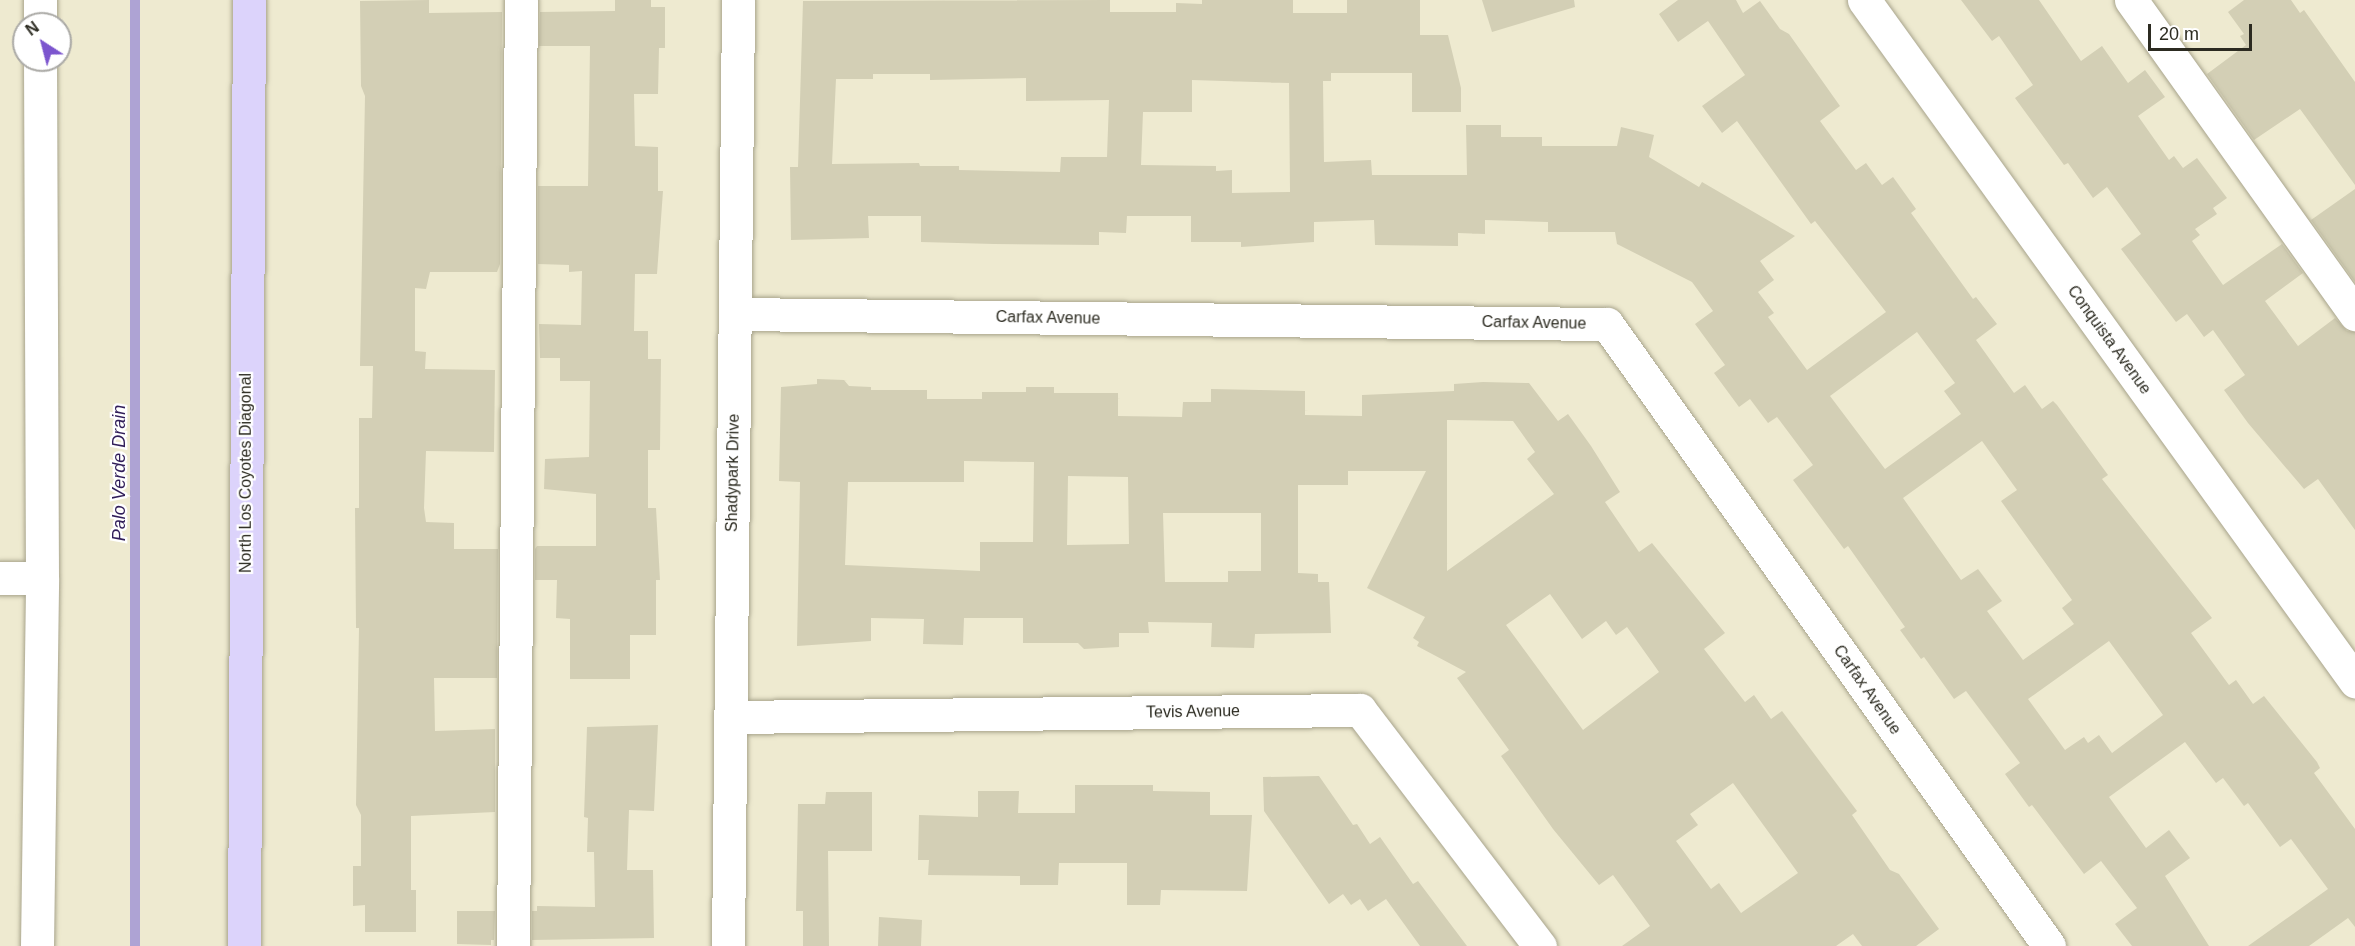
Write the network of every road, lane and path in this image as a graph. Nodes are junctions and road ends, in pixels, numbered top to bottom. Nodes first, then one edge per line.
1 (249, 0) edge
2 (521, 0) edge
3 (738, 0) edge
4 (1864, 0) edge
5 (2131, 0) edge
6 (40, 72) edge
7 (735, 314) junction
8 (2355, 314) edge
9 (0, 578) edge
10 (42, 578) junction
11 (2355, 681) edge
12 (730, 717) junction
13 (37, 946) edge
14 (244, 946) edge
15 (513, 946) edge
16 (728, 946) edge
17 (1540, 946) edge
18 (2049, 946) edge

1 - 14 main road, North Los Coyotes Diagonal
2 - 15 street
3 - 7 street, Shadypark Drive
4 - 11 street, Conquista Avenue
5 - 8 street
6 - 10 street
7 - 12 street, Shadypark Drive
7 - 18 street, Carfax Avenue
9 - 10 street
10 - 13 street
12 - 16 street, Shadypark Drive
12 - 17 street, Tevis Avenue

